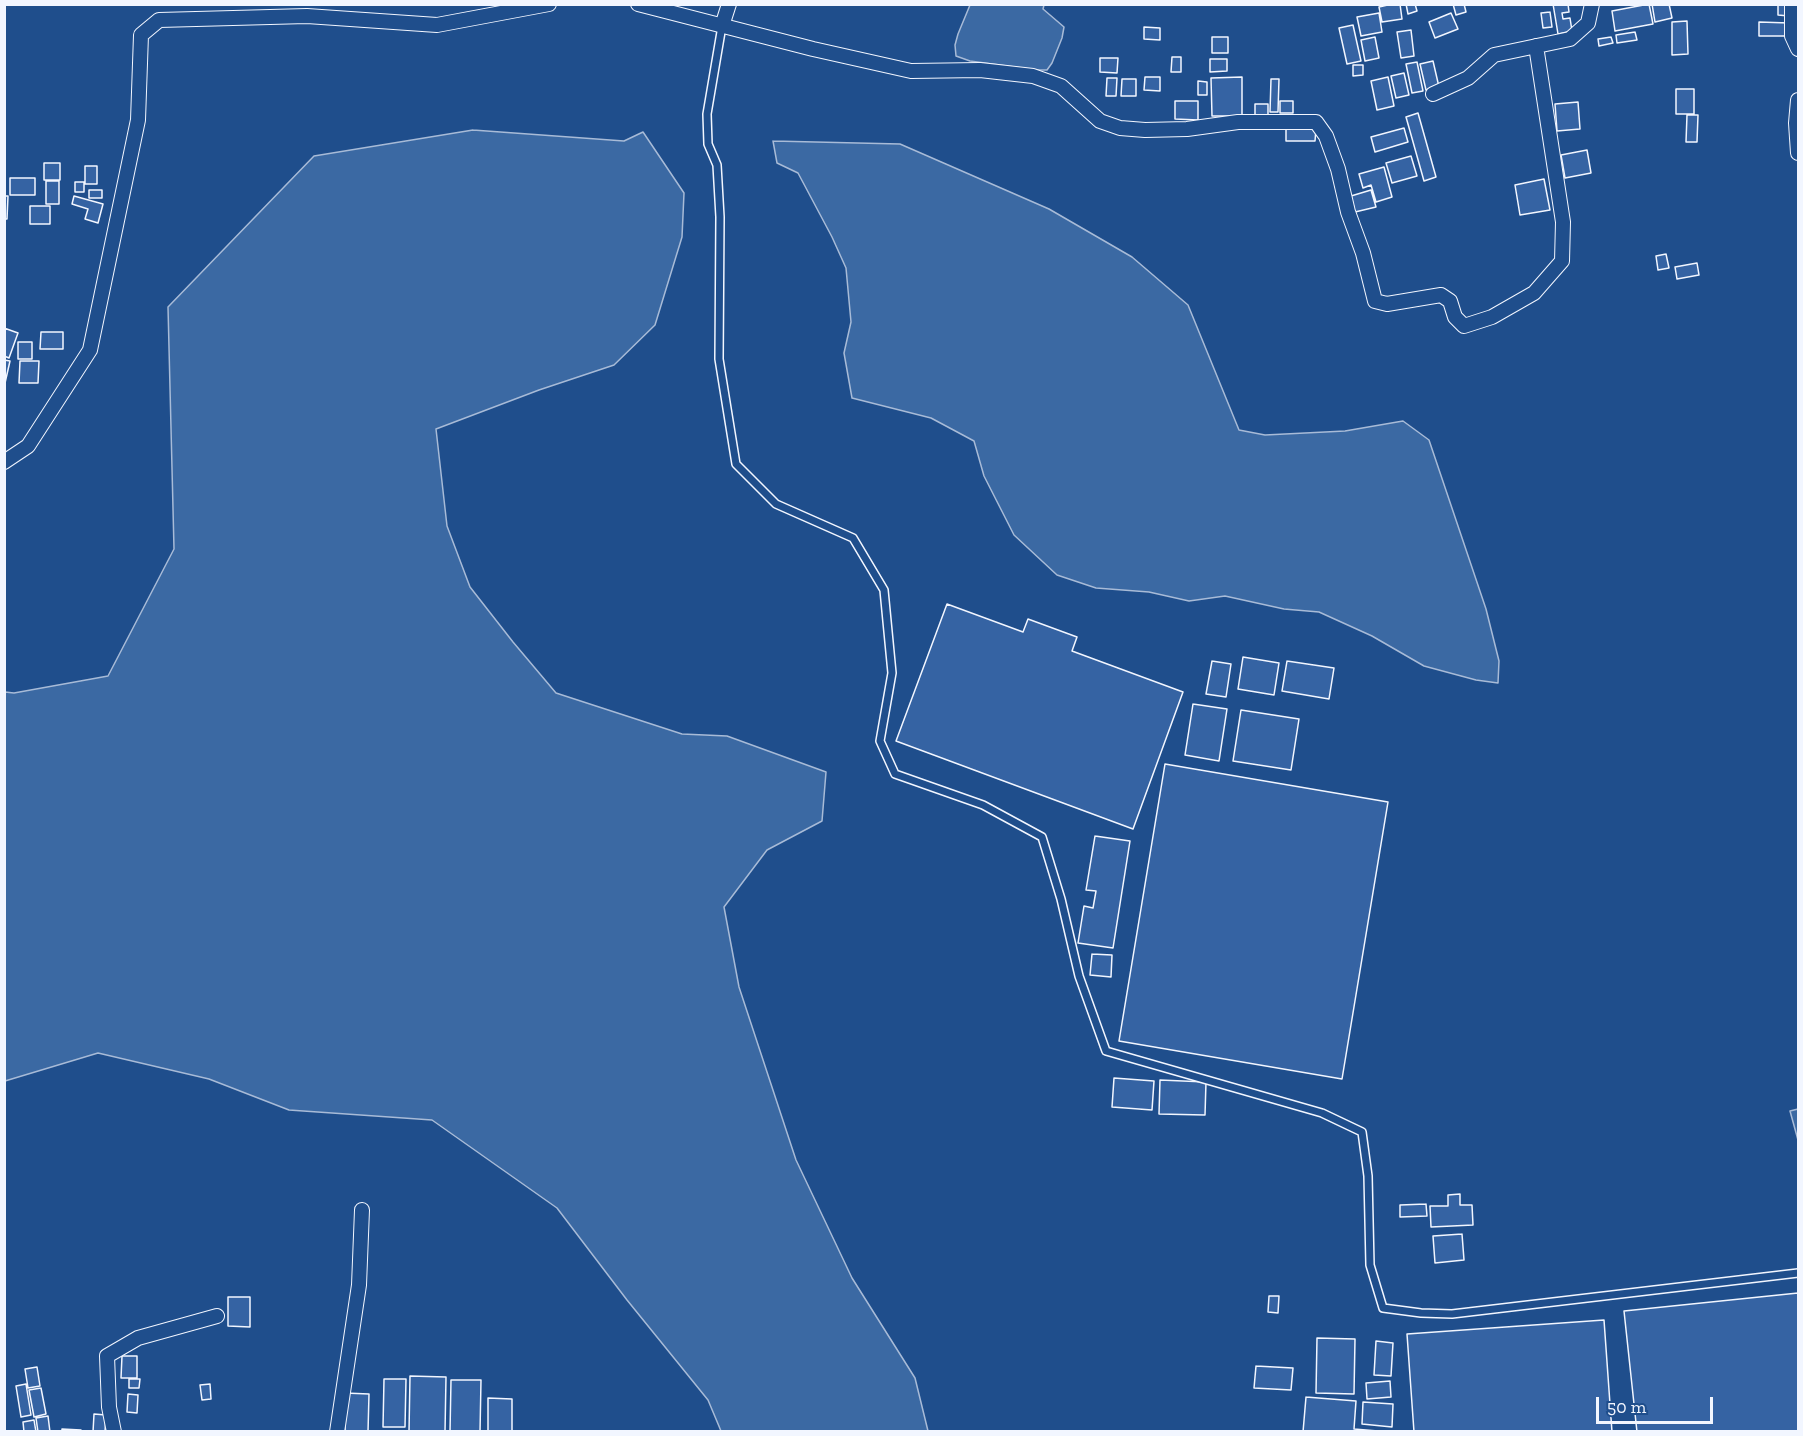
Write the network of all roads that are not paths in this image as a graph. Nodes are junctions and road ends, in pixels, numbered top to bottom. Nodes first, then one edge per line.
1 (549, 4) edge
2 (638, 4) edge
3 (729, 4) edge
4 (1592, 4) edge
5 (1792, 4) edge
6 (722, 26) junction
7 (1536, 46) junction
8 (1798, 49) edge
9 (1434, 94) dead end
10 (1798, 100) edge
11 (1798, 153) edge
12 (4, 462) edge
13 (362, 1210) dead end
14 (1798, 1273) edge
15 (217, 1316) dead end
16 (114, 1431) edge
17 (337, 1431) edge

1 - 12 street
2 - 6 street
3 - 6 street
4 - 7 street
5 - 8 street
6 - 7 street
6 - 14 lane
7 - 9 street
10 - 11 street
13 - 17 street
15 - 16 street

